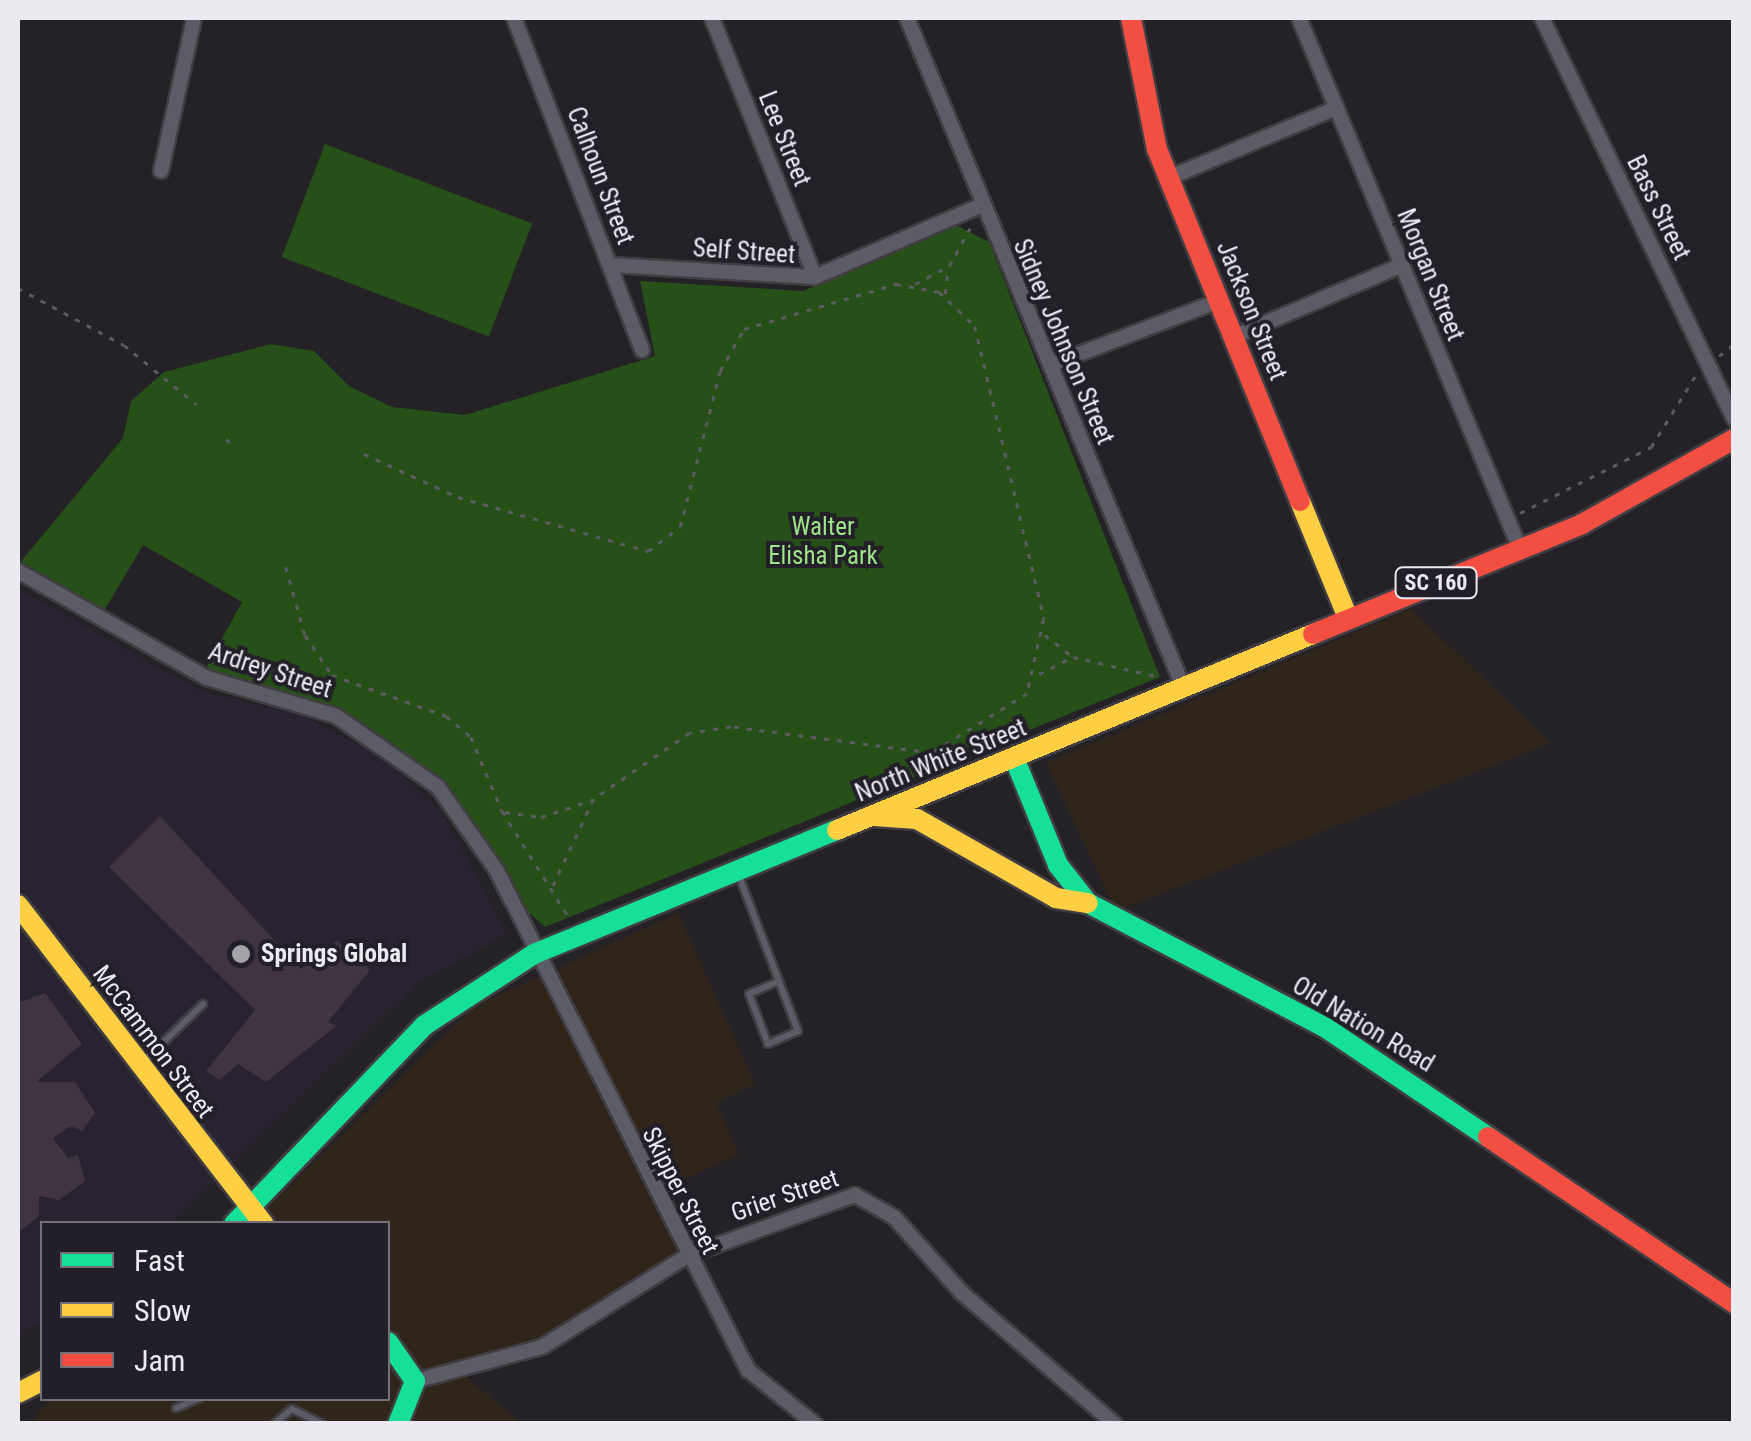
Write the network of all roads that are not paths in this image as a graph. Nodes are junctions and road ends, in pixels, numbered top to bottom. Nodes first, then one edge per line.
1 (194, 18) edge
2 (514, 18) edge
3 (712, 18) edge
4 (907, 18) edge
5 (1132, 18) edge
6 (1299, 18) edge
7 (1542, 18) edge
8 (1336, 108) junction
9 (161, 170) dead end
10 (1168, 178) junction
11 (980, 206) junction
12 (1402, 265) junction
13 (610, 266) junction
14 (815, 277) junction
15 (1220, 300) junction
16 (1235, 336) junction
17 (642, 350) dead end
18 (1050, 365) junction
19 (1734, 418) edge
20 (1734, 439) edge
21 (1520, 549) junction
22 (18, 571) edge
23 (1348, 618) junction
24 (1171, 680) junction
25 (1014, 760) junction
26 (874, 816) junction
27 (737, 870) junction
28 (1088, 903) junction
29 (18, 905) edge
30 (534, 954) junction
31 (778, 980) junction
32 (203, 1004) dead end
33 (140, 1066) junction
34 (249, 1219) edge
35 (686, 1256) junction
36 (1734, 1303) edge
37 (390, 1345) edge
38 (416, 1381) junction
39 (192, 1401) edge
40 (176, 1408) dead end
41 (274, 1424) edge
42 (323, 1424) edge
43 (398, 1424) edge
44 (815, 1424) edge
45 (1115, 1424) edge

1 - 9 street
2 - 13 street, Calhoun Street
3 - 14 street, Lee Street
4 - 11 street, Sidney Johnson Street
5 - 10 main road, Jackson Street
6 - 8 street, Morgan Street
7 - 19 street, Bass Street
8 - 10 street
8 - 12 street, Morgan Street
10 - 15 main road, Jackson Street
11 - 14 street, Self Street
11 - 18 street, Sidney Johnson Street
12 - 16 street
12 - 21 street, Morgan Street
13 - 14 street, Self Street
13 - 17 street, Calhoun Street
15 - 16 main road, Jackson Street
15 - 18 street
16 - 23 main road, Jackson Street
18 - 24 street, Sidney Johnson Street
20 - 21 main road, North White Street / SC 160
21 - 23 main road, North White Street / SC 160
22 - 30 street, Ardrey Street
23 - 24 main road, North White Street / SC 160
24 - 25 main road, North White Street / SC 160
25 - 26 main road, North White Street
25 - 28 main road, Old Nation Road
26 - 27 main road, North White Street
26 - 28 main road
27 - 30 main road, North White Street
27 - 31 lane
28 - 36 main road, Old Nation Road
29 - 33 main road, McCammon Street
30 - 34 main road, North White Street
30 - 35 street, Skipper Street
31 - 31 lane
32 - 33 lane
33 - 34 main road, McCammon Street
35 - 38 street, Grier Street
35 - 44 street, Skipper Street
35 - 45 street, Grier Street
37 - 38 main road
38 - 43 main road
39 - 40 lane
41 - 42 lane

